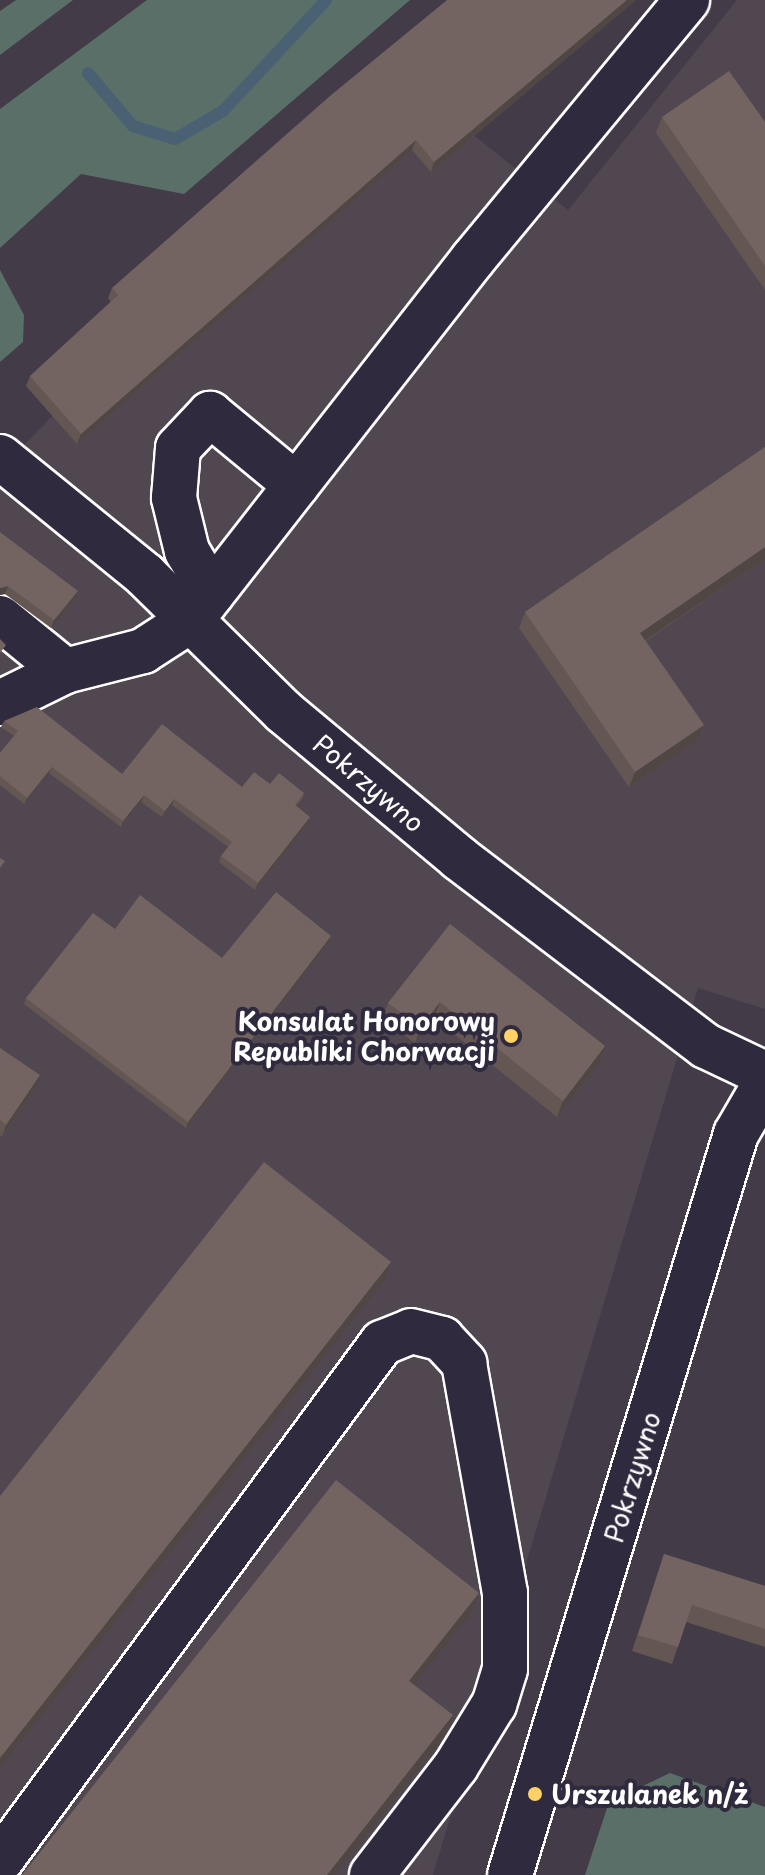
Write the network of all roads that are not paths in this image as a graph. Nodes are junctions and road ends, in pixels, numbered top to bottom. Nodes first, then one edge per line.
1 (687, 0) edge
2 (0, 457) edge
3 (296, 485) junction
4 (202, 606) junction
5 (0, 618) edge
6 (65, 671) junction
7 (0, 703) edge
8 (765, 1074) edge
9 (765, 1084) edge
10 (0, 1861) edge
11 (372, 1875) edge
12 (510, 1875) edge

1 - 3 street
2 - 4 street, Pokrzywno
3 - 4 street
3 - 4 street
4 - 6 street
4 - 8 street, Pokrzywno
5 - 6 street
6 - 7 street
9 - 12 street, Pokrzywno
10 - 11 street

